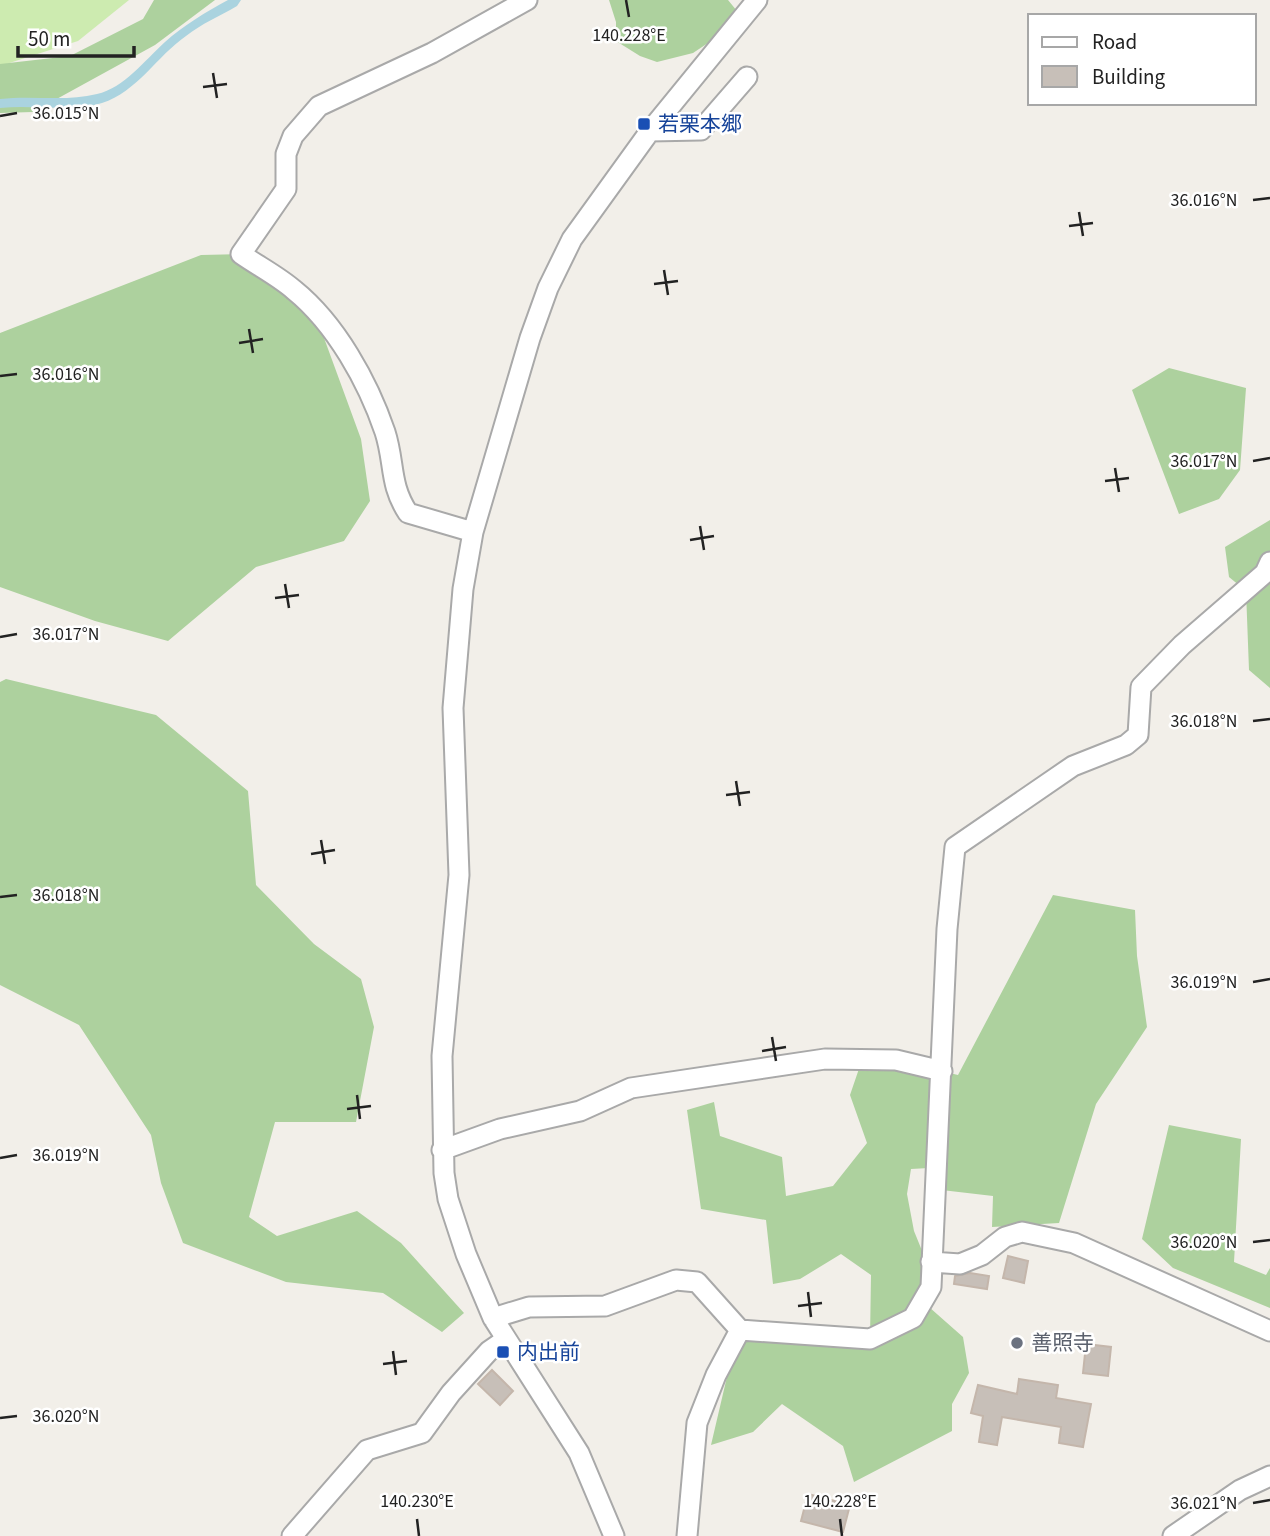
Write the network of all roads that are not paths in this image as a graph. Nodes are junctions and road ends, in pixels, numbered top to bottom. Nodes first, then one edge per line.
1 (527, 0) edge
2 (748, 3) edge
3 (747, 77) dead end
4 (650, 131) junction
5 (473, 532) junction
6 (1270, 562) edge
7 (942, 1071) junction
8 (442, 1150) junction
9 (931, 1262) junction
10 (493, 1318) junction
11 (740, 1330) junction
12 (1270, 1331) edge
13 (505, 1340) junction
14 (1265, 1483) edge
15 (292, 1536) edge
16 (614, 1536) edge
17 (687, 1536) edge
18 (1174, 1536) edge

1 - 5 street
2 - 4 street
3 - 4 street
4 - 5 street
5 - 8 street
6 - 7 street
7 - 8 street
7 - 9 street
8 - 10 street
9 - 11 street
9 - 12 street
10 - 11 street
10 - 13 street
11 - 17 street
13 - 15 street
13 - 16 street
14 - 18 street

